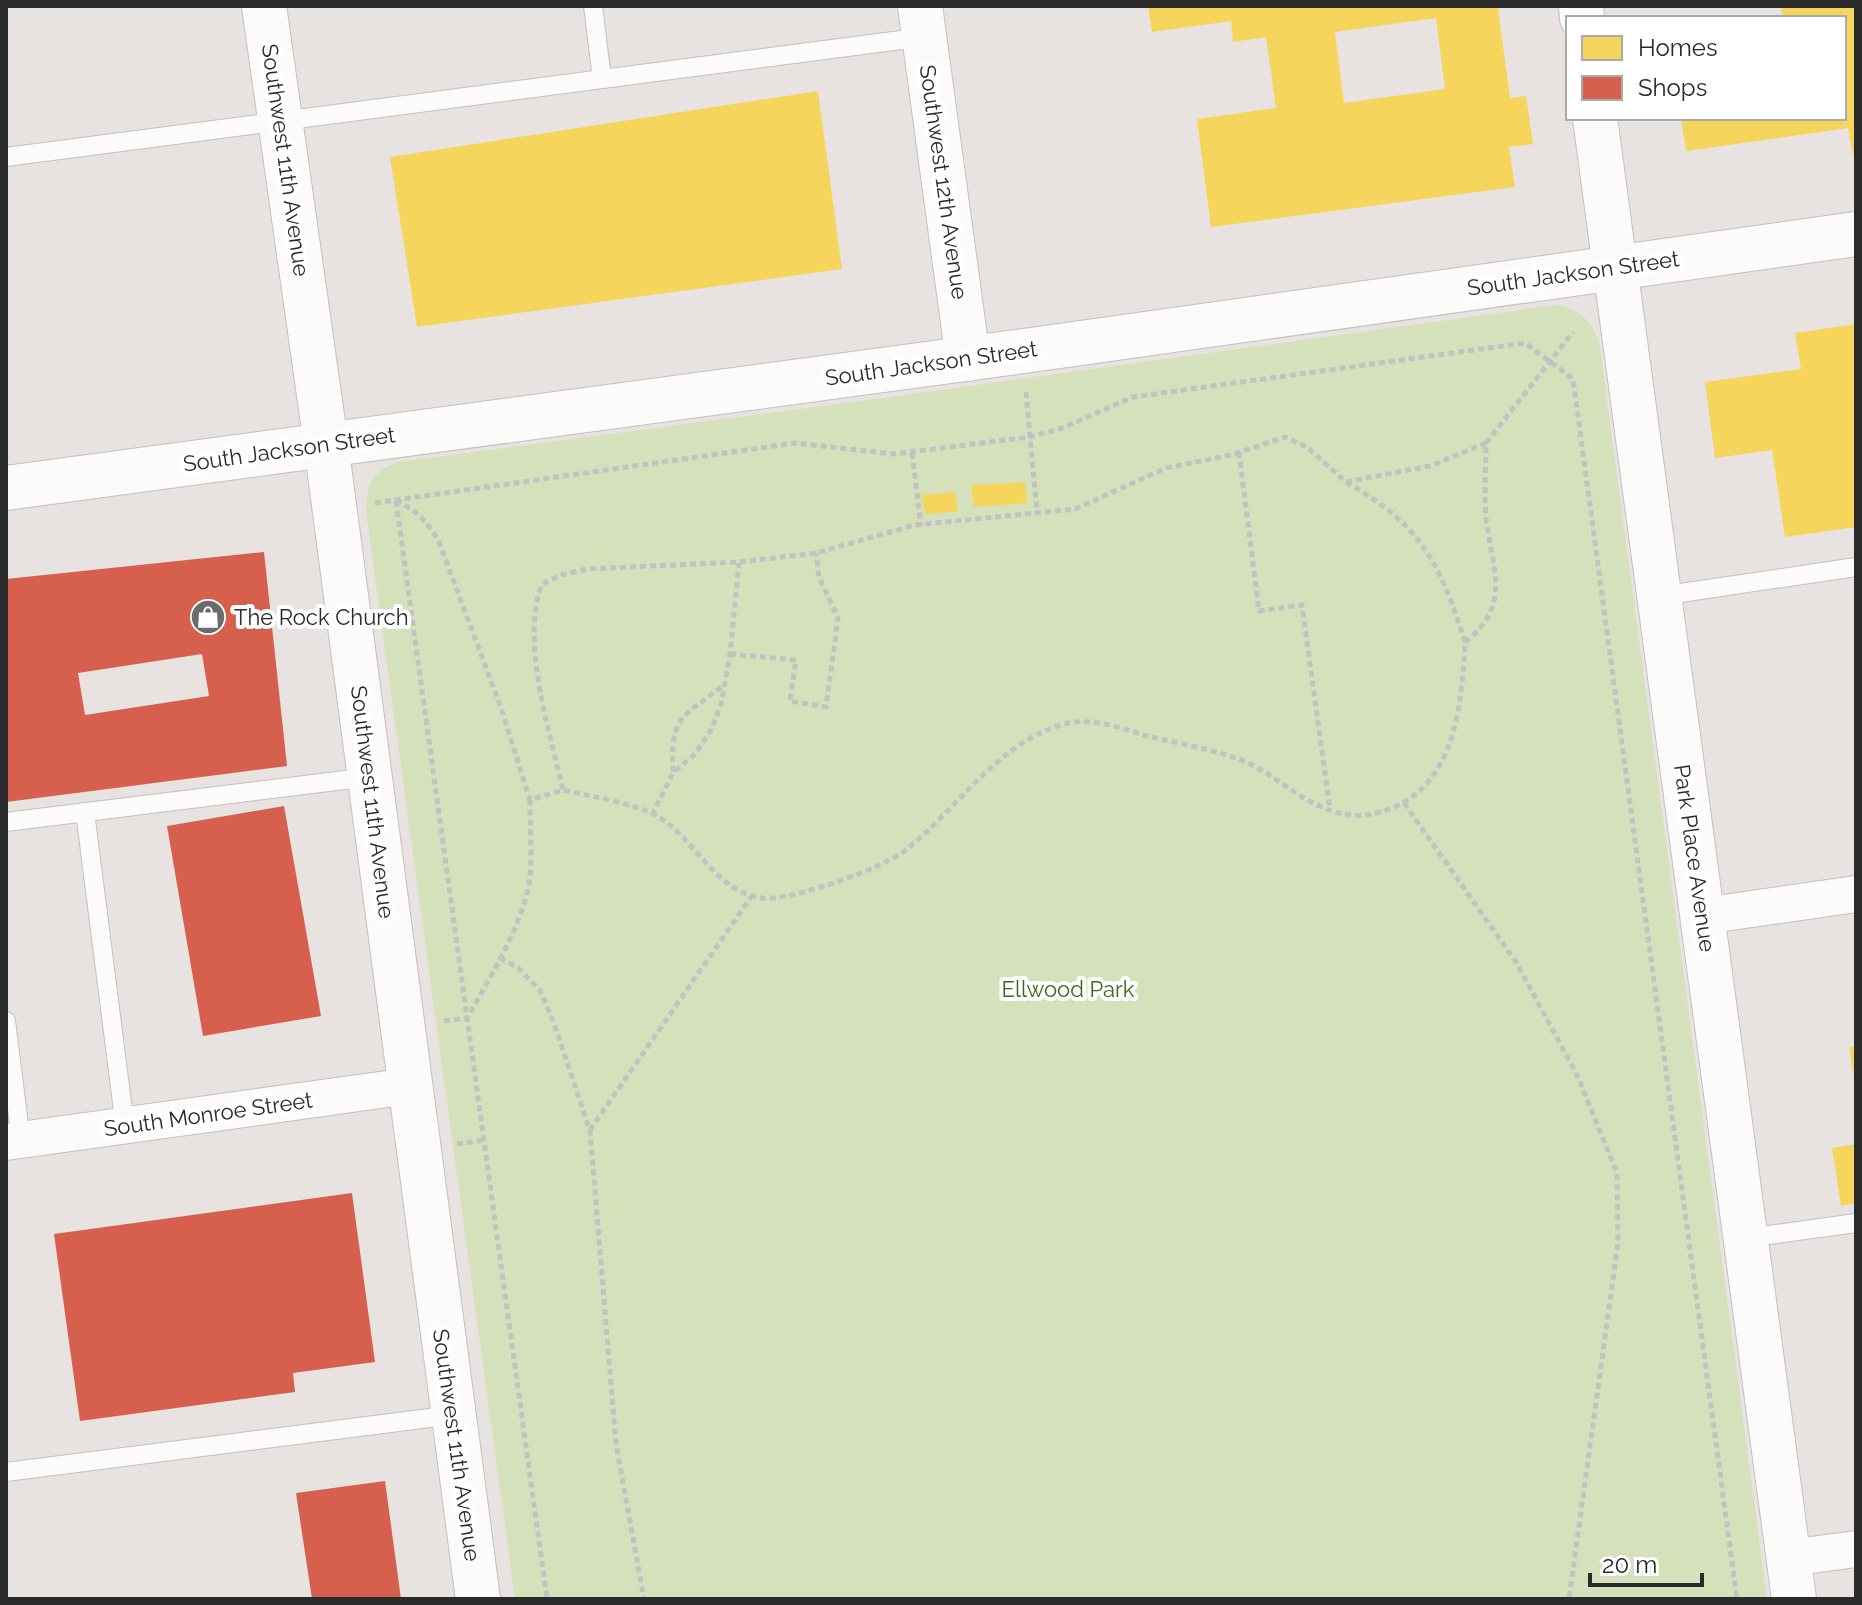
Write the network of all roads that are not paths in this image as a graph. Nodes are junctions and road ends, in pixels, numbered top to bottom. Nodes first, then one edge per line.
1 (264, 6) edge
2 (593, 6) edge
3 (922, 22) edge
4 (602, 79) junction
5 (280, 120) junction
6 (1595, 120) edge
7 (6, 157) edge
8 (1856, 234) edge
9 (1614, 268) junction
10 (968, 359) junction
11 (326, 444) junction
12 (6, 488) edge
13 (1856, 567) edge
14 (1660, 596) junction
15 (369, 777) junction
16 (85, 812) junction
17 (6, 822) edge
18 (1856, 894) edge
19 (1703, 916) junction
20 (6, 1021) edge
21 (409, 1086) junction
22 (125, 1126) junction
23 (14, 1141) edge
24 (1856, 1223) edge
25 (1747, 1238) junction
26 (453, 1415) junction
27 (6, 1472) edge
28 (1856, 1549) edge
29 (1792, 1578) edge
30 (478, 1599) edge

1 - 5 street, Southwest 11th Avenue
2 - 4 lane
3 - 4 lane
3 - 10 street, Southwest 12th Avenue
4 - 5 lane
5 - 7 lane
5 - 11 street, Southwest 11th Avenue
6 - 9 street, Park Place Avenue
8 - 9 street, South Jackson Street
9 - 10 street, South Jackson Street
9 - 14 street, Park Place Avenue
10 - 11 street, South Jackson Street
11 - 12 street, South Jackson Street
11 - 15 street, Southwest 11th Avenue
13 - 14 lane
14 - 19 street, Park Place Avenue
15 - 16 lane
15 - 21 street, Southwest 11th Avenue
16 - 17 lane
16 - 22 lane
18 - 19 street
19 - 25 street, Park Place Avenue
20 - 23 lane
21 - 22 street, South Monroe Street
21 - 26 street, Southwest 11th Avenue
22 - 23 street, South Monroe Street
24 - 25 lane
25 - 29 street, Park Place Avenue
26 - 27 lane
26 - 30 street, Southwest 11th Avenue
28 - 29 street

